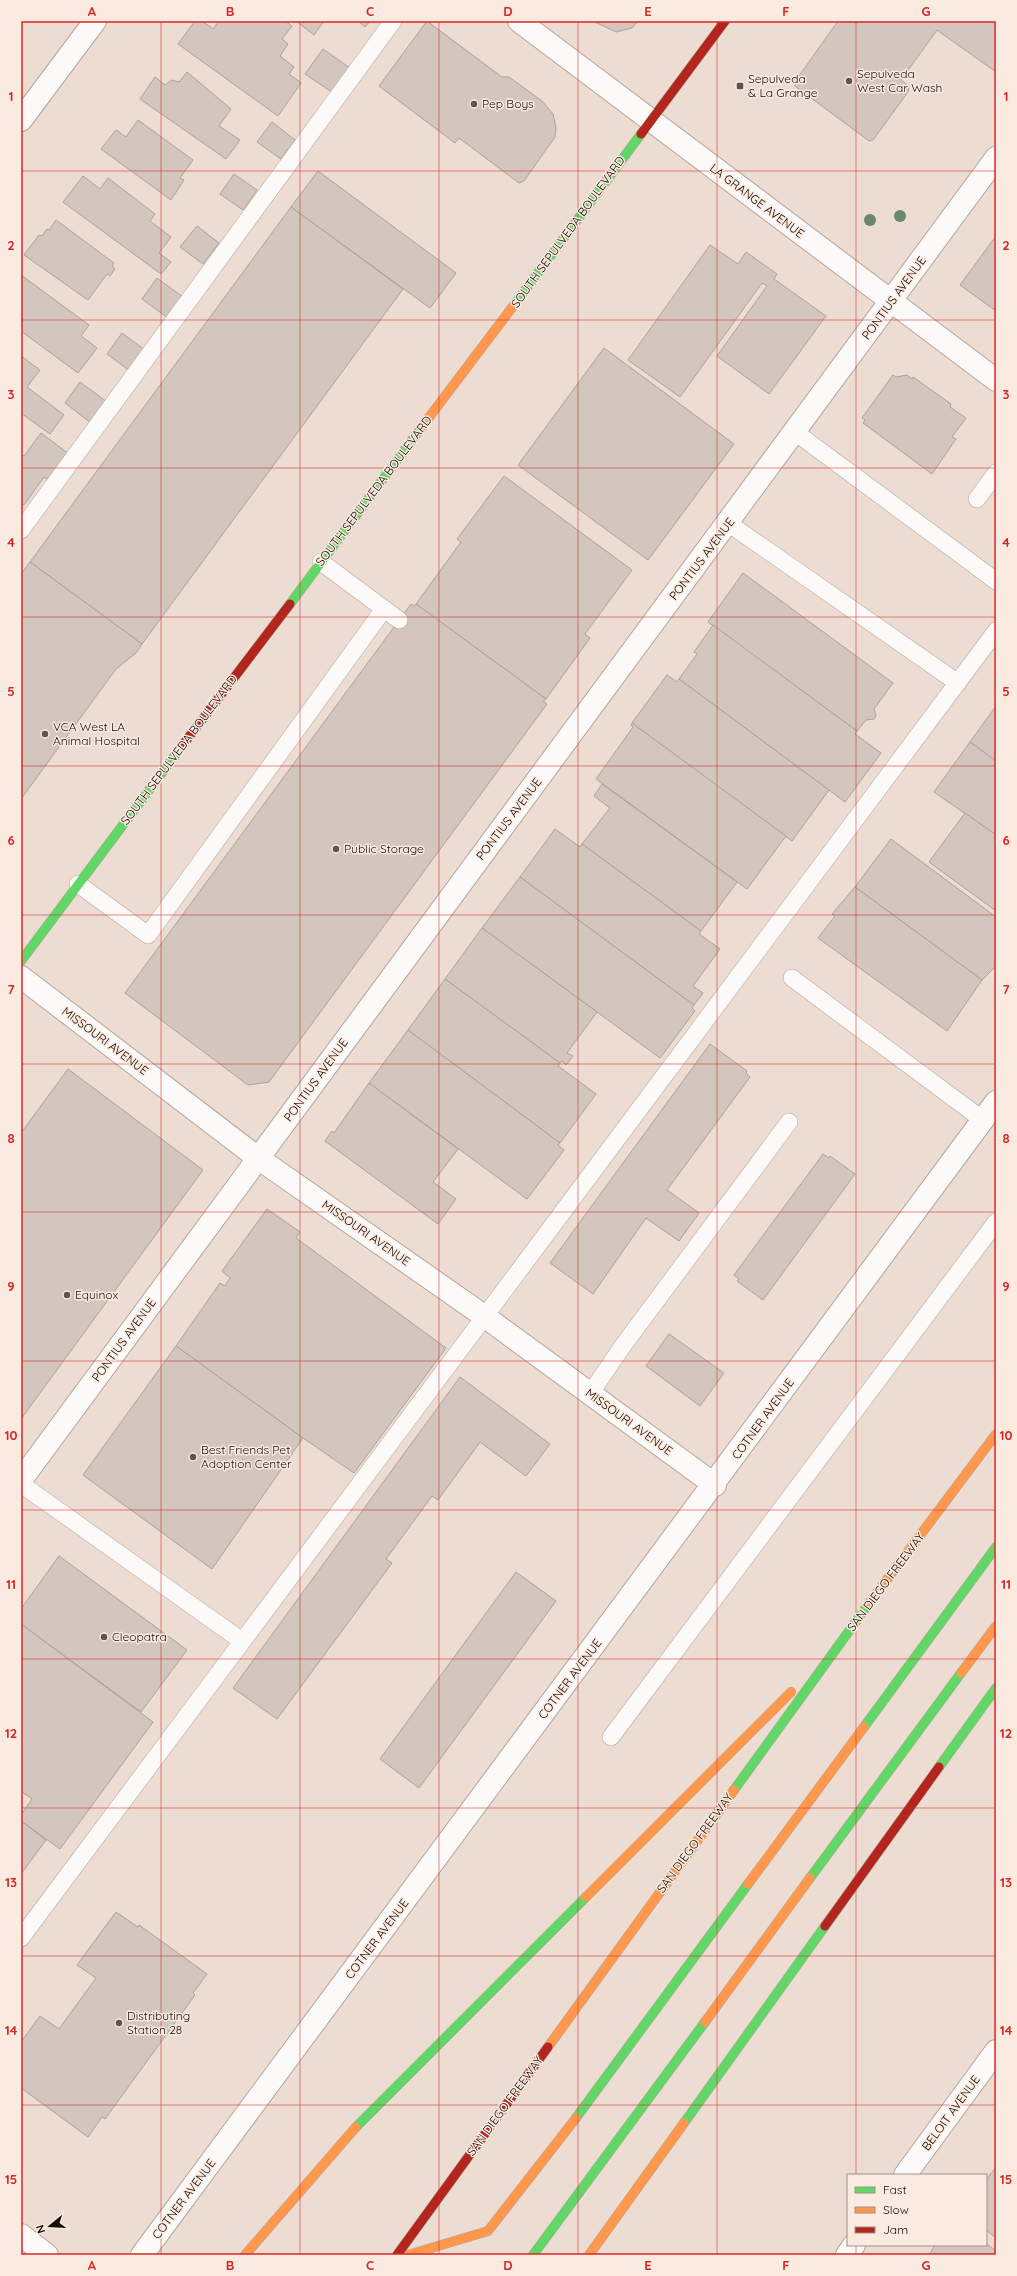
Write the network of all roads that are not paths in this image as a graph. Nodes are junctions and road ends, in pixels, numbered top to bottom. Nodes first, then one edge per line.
1 (95, 21) edge
2 (393, 21) edge
3 (519, 21) edge
4 (725, 21) edge
5 (21, 120) edge
6 (651, 121) junction
7 (996, 158) edge
8 (892, 301) junction
9 (996, 380) edge
10 (795, 432) junction
11 (996, 473) edge
12 (977, 499) dead end
13 (728, 523) junction
14 (21, 530) edge
15 (320, 562) junction
16 (996, 581) edge
17 (384, 609) junction
18 (399, 620) dead end
19 (996, 631) edge
20 (958, 683) junction
21 (78, 884) junction
22 (21, 960) edge
23 (21, 977) edge
24 (792, 978) dead end
25 (996, 1102) edge
26 (983, 1120) junction
27 (789, 1122) dead end
28 (258, 1158) junction
29 (996, 1222) edge
30 (484, 1316) junction
31 (590, 1394) junction
32 (996, 1434) edge
33 (21, 1480) edge
34 (21, 1484) edge
35 (715, 1485) junction
36 (996, 1547) edge
37 (996, 1626) edge
38 (242, 1641) junction
39 (838, 1646) junction
40 (996, 1688) edge
41 (611, 1737) dead end
42 (21, 1938) edge
43 (996, 2051) edge
44 (907, 2174) edge
45 (21, 2235) edge
46 (853, 2246) edge
47 (47, 2255) edge
48 (142, 2255) edge
49 (245, 2255) edge
50 (397, 2255) edge
51 (408, 2255) edge
52 (533, 2255) edge
53 (589, 2255) edge
54 (847, 2255) edge

1 - 5 street
2 - 14 lane
3 - 6 street, LA GRANGE AVENUE
4 - 6 main road, SOUTH SEPULVEDA BOULEVARD
6 - 8 street, LA GRANGE AVENUE
6 - 15 main road, SOUTH SEPULVEDA BOULEVARD
7 - 8 street, PONTIUS AVENUE
8 - 9 street, LA GRANGE AVENUE
8 - 10 street, PONTIUS AVENUE
10 - 13 street, PONTIUS AVENUE
10 - 16 lane
11 - 12 lane
13 - 20 lane
13 - 28 street, PONTIUS AVENUE
15 - 17 lane
15 - 21 main road, SOUTH SEPULVEDA BOULEVARD
17 - 18 lane
17 - 21 lane
19 - 20 lane
20 - 30 lane
21 - 22 main road, SOUTH SEPULVEDA BOULEVARD
23 - 28 street, MISSOURI AVENUE
24 - 26 lane
25 - 26 street, COTNER AVENUE
26 - 35 street, COTNER AVENUE
27 - 31 lane
28 - 30 street, MISSOURI AVENUE
28 - 33 street, PONTIUS AVENUE
29 - 41 lane
30 - 31 street, MISSOURI AVENUE
30 - 38 lane
31 - 35 street, MISSOURI AVENUE
32 - 39 main road, SAN DIEGO FREEWAY
34 - 38 lane
35 - 48 street, COTNER AVENUE
36 - 51 main road
37 - 52 main road
38 - 42 lane
39 - 49 main road
39 - 50 main road, SAN DIEGO FREEWAY
40 - 53 main road
43 - 44 street, BELOIT AVENUE
45 - 47 street
46 - 54 street

